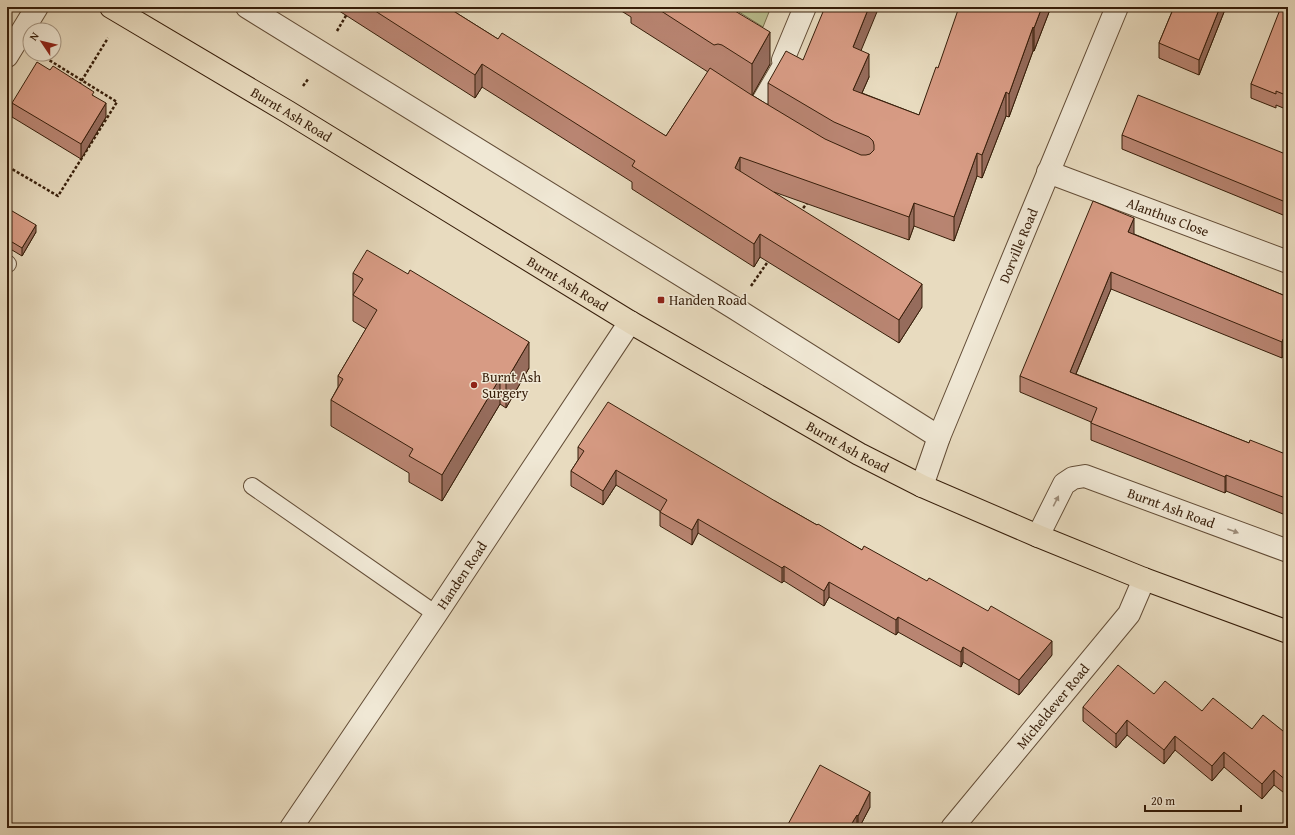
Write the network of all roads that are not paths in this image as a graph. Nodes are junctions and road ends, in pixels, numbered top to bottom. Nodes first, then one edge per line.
1 (37, 7) edge
2 (111, 7) edge
3 (247, 7) edge
4 (805, 7) edge
5 (1117, 7) edge
6 (7, 56) edge
7 (784, 60) joint
8 (775, 121) edge
9 (1048, 172) junction
10 (1288, 262) edge
11 (630, 322) junction
12 (939, 437) junction
13 (252, 486) dead end
14 (922, 486) junction
15 (1038, 536) junction
16 (1288, 551) edge
17 (1144, 579) junction
18 (436, 614) junction
19 (1288, 632) edge
20 (291, 828) edge
21 (952, 828) edge

1 - 6 street
2 - 11 main road, Burnt Ash Road
3 - 12 street
4 - 7 street
5 - 9 street, Dorville Road
7 - 8 lane
9 - 10 street, Alanthus Close
9 - 12 street, Dorville Road
11 - 14 main road, Burnt Ash Road
11 - 18 street, Handen Road
12 - 14 street, Dorville Road
13 - 18 lane
14 - 15 main road, Burnt Ash Road
15 -> 16 street, Burnt Ash Road
15 - 17 main road, Burnt Ash Road
17 - 19 main road, Burnt Ash Road
17 - 21 street, Micheldever Road
18 - 20 street, Handen Road

